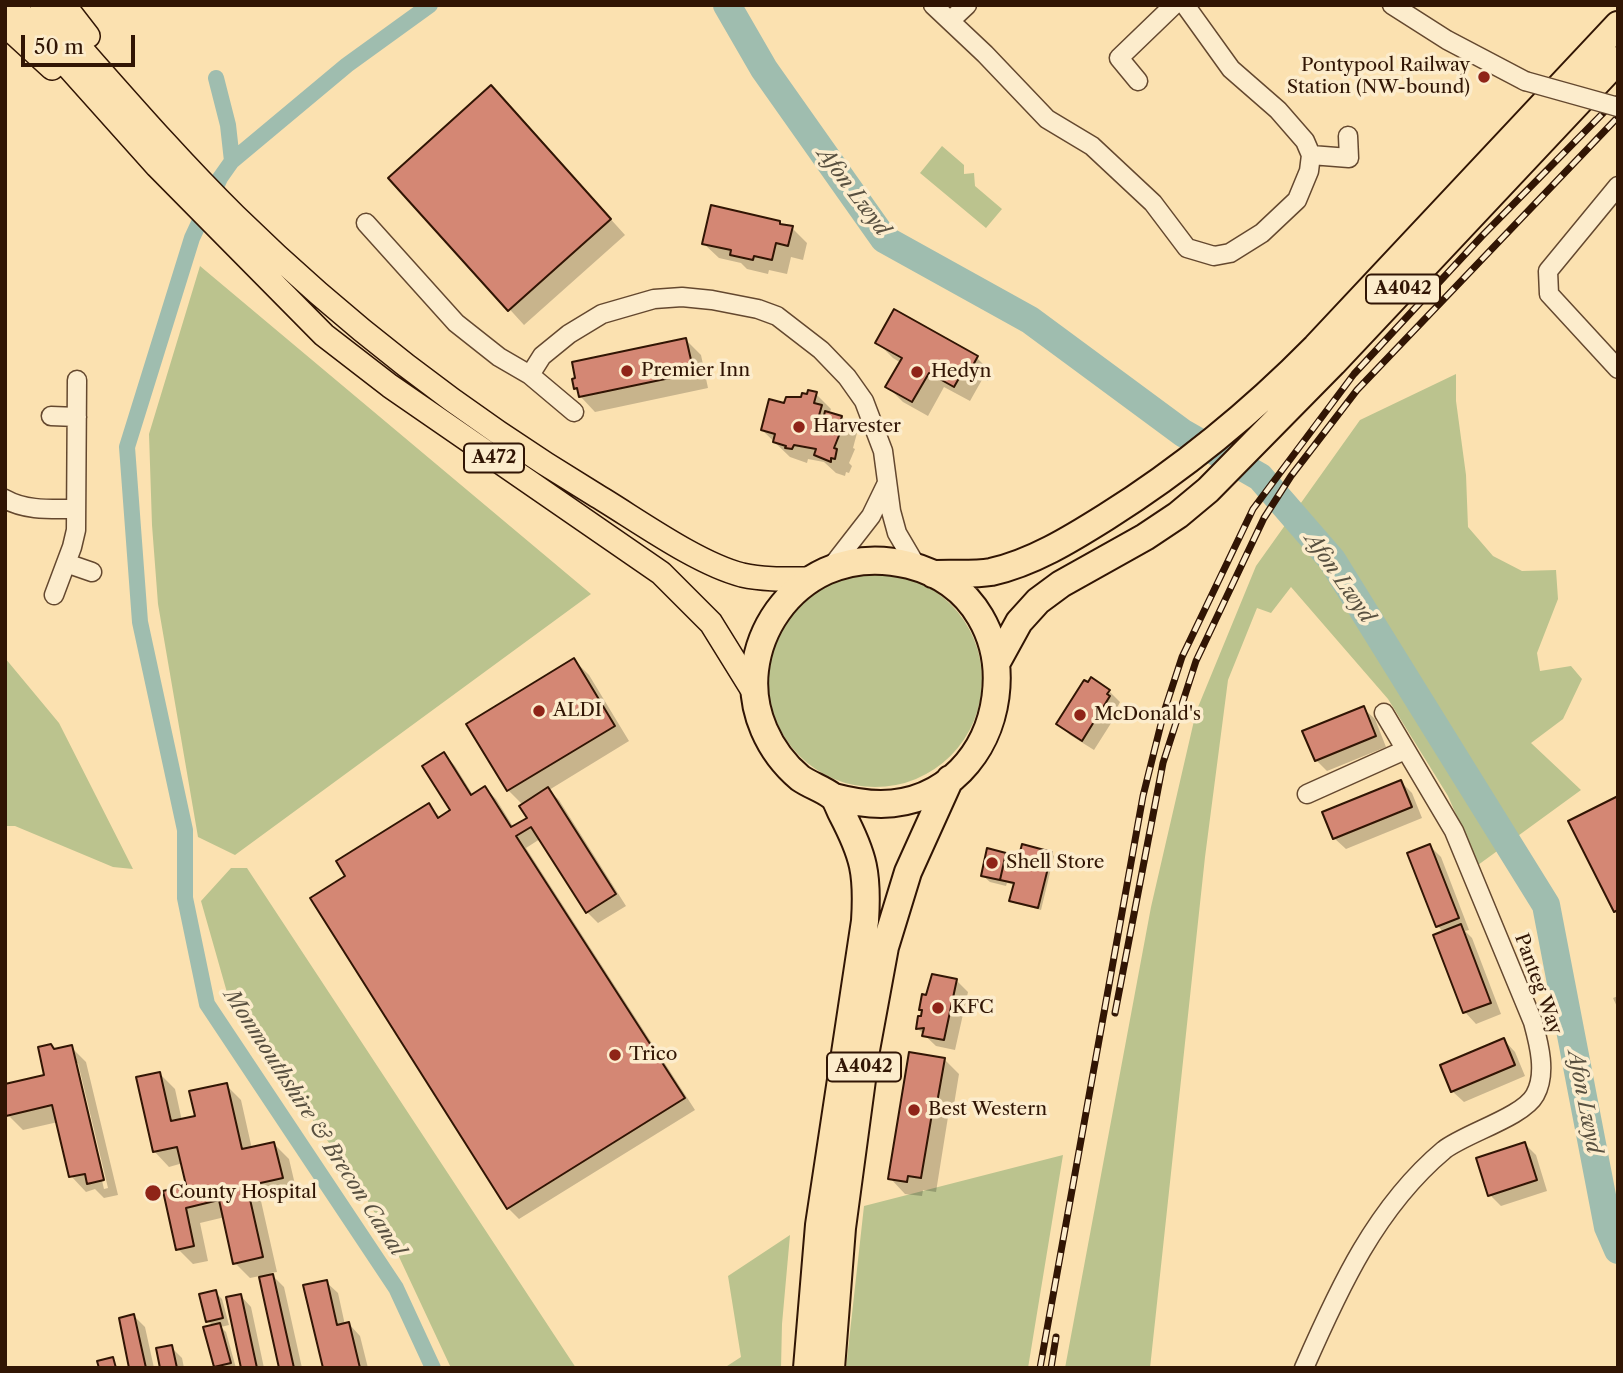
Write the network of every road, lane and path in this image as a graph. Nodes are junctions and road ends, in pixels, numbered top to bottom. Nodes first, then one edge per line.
1 (13, 5) edge
2 (42, 5) edge
3 (64, 5) edge
4 (933, 5) edge
5 (967, 5) edge
6 (1174, 5) edge
7 (1185, 5) edge
8 (1392, 5) edge
9 (1417, 12) edge
10 (950, 22) junction
11 (1618, 24) edge
12 (5, 25) edge
13 (1618, 60) edge
14 (1139, 81) dead end
15 (118, 90) junction
16 (1618, 107) edge
17 (1349, 136) dead end
18 (1311, 155) junction
19 (164, 159) junction
20 (1618, 186) edge
21 (366, 222) dead end
22 (227, 223) junction
23 (1618, 369) edge
24 (530, 374) junction
25 (77, 380) dead end
26 (574, 412) dead end
27 (51, 416) dead end
28 (77, 416) junction
29 (887, 483) junction
30 (5, 499) edge
31 (75, 509) junction
32 (66, 563) junction
33 (925, 571) junction
34 (92, 572) dead end
35 (820, 575) junction
36 (54, 595) dead end
37 (997, 662) junction
38 (755, 694) junction
39 (1384, 713) dead end
40 (1405, 750) junction
41 (950, 779) junction
42 (1307, 794) dead end
43 (834, 797) junction
44 (807, 1368) edge
45 (831, 1368) edge
46 (1304, 1368) edge

1 - 19 main road, A472
2 - 15 main road, A472
3 - 15 main road
4 - 10 street
5 - 10 street
6 - 14 street
7 - 18 street
8 - 9 street
9 - 16 street, bridge
10 - 18 street
11 - 33 highway, A4042
12 - 19 main road
13 - 37 highway, A4042
15 - 19 main road, A472
17 - 18 street
19 - 22 main road, A472
20 - 23 street
21 - 24 street
22 - 35 main road, A472
22 - 38 main road, A472
24 - 26 street
24 - 29 street
25 - 28 street
27 - 28 street
28 - 31 street
29 - 33 street
29 - 35 street
30 - 31 street
31 - 32 street
32 - 34 street
32 - 36 street
33 - 35 highway
33 - 37 highway
35 - 38 highway
37 - 41 highway
38 - 43 highway
39 - 40 street, Panteg Way
40 - 42 street
40 - 46 street, Panteg Way
41 - 43 highway
41 - 45 highway, A4042
43 - 44 highway, A4042

